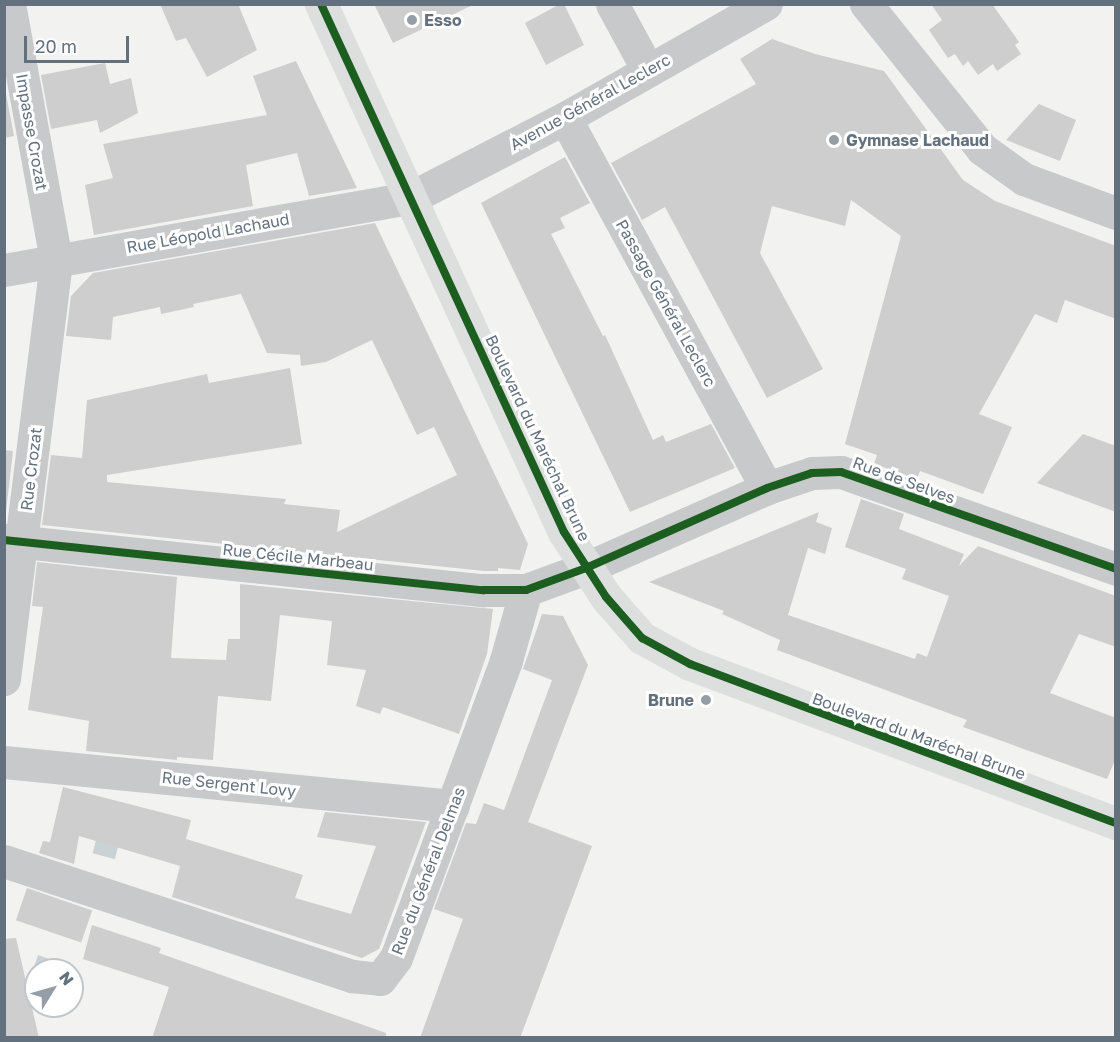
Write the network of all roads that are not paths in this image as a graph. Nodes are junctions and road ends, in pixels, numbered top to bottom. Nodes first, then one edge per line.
1 (9, 4) edge
2 (321, 4) edge
3 (612, 4) edge
4 (766, 4) edge
5 (866, 4) edge
6 (648, 70) junction
7 (565, 118) junction
8 (412, 197) junction
9 (1116, 213) edge
10 (56, 260) junction
11 (4, 270) edge
12 (766, 488) junction
13 (14, 541) edge
14 (586, 568) junction
15 (1116, 569) edge
16 (526, 590) junction
17 (4, 679) edge
18 (4, 762) edge
19 (453, 806) junction
20 (1116, 823) edge
21 (4, 861) edge

1 - 10 street, Impasse Crozat
2 - 8 main road, Boulevard du Maréchal Brune
3 - 6 street
4 - 6 street, Avenue Général Leclerc
5 - 9 street
6 - 7 street, Avenue Général Leclerc
7 - 8 street, Avenue Général Leclerc
7 - 12 street, Passage Général Leclerc
8 - 10 street, Rue Léopold Lachaud
8 - 14 main road, Boulevard du Maréchal Brune
10 - 11 street, Rue Léopold Lachaud
10 - 13 street, Rue Crozat
12 - 14 street, Rue de Selves
12 - 15 street, Rue de Selves
13 - 16 street, Rue Cécile Marbeau
13 - 17 street, Rue Crozat
14 - 16 street, Rue Cécile Marbeau
14 - 20 main road, Boulevard du Maréchal Brune
16 - 19 street, Rue du Général Delmas
18 - 19 street, Rue Sergent Lovy
19 - 21 street, Rue du Général Delmas

